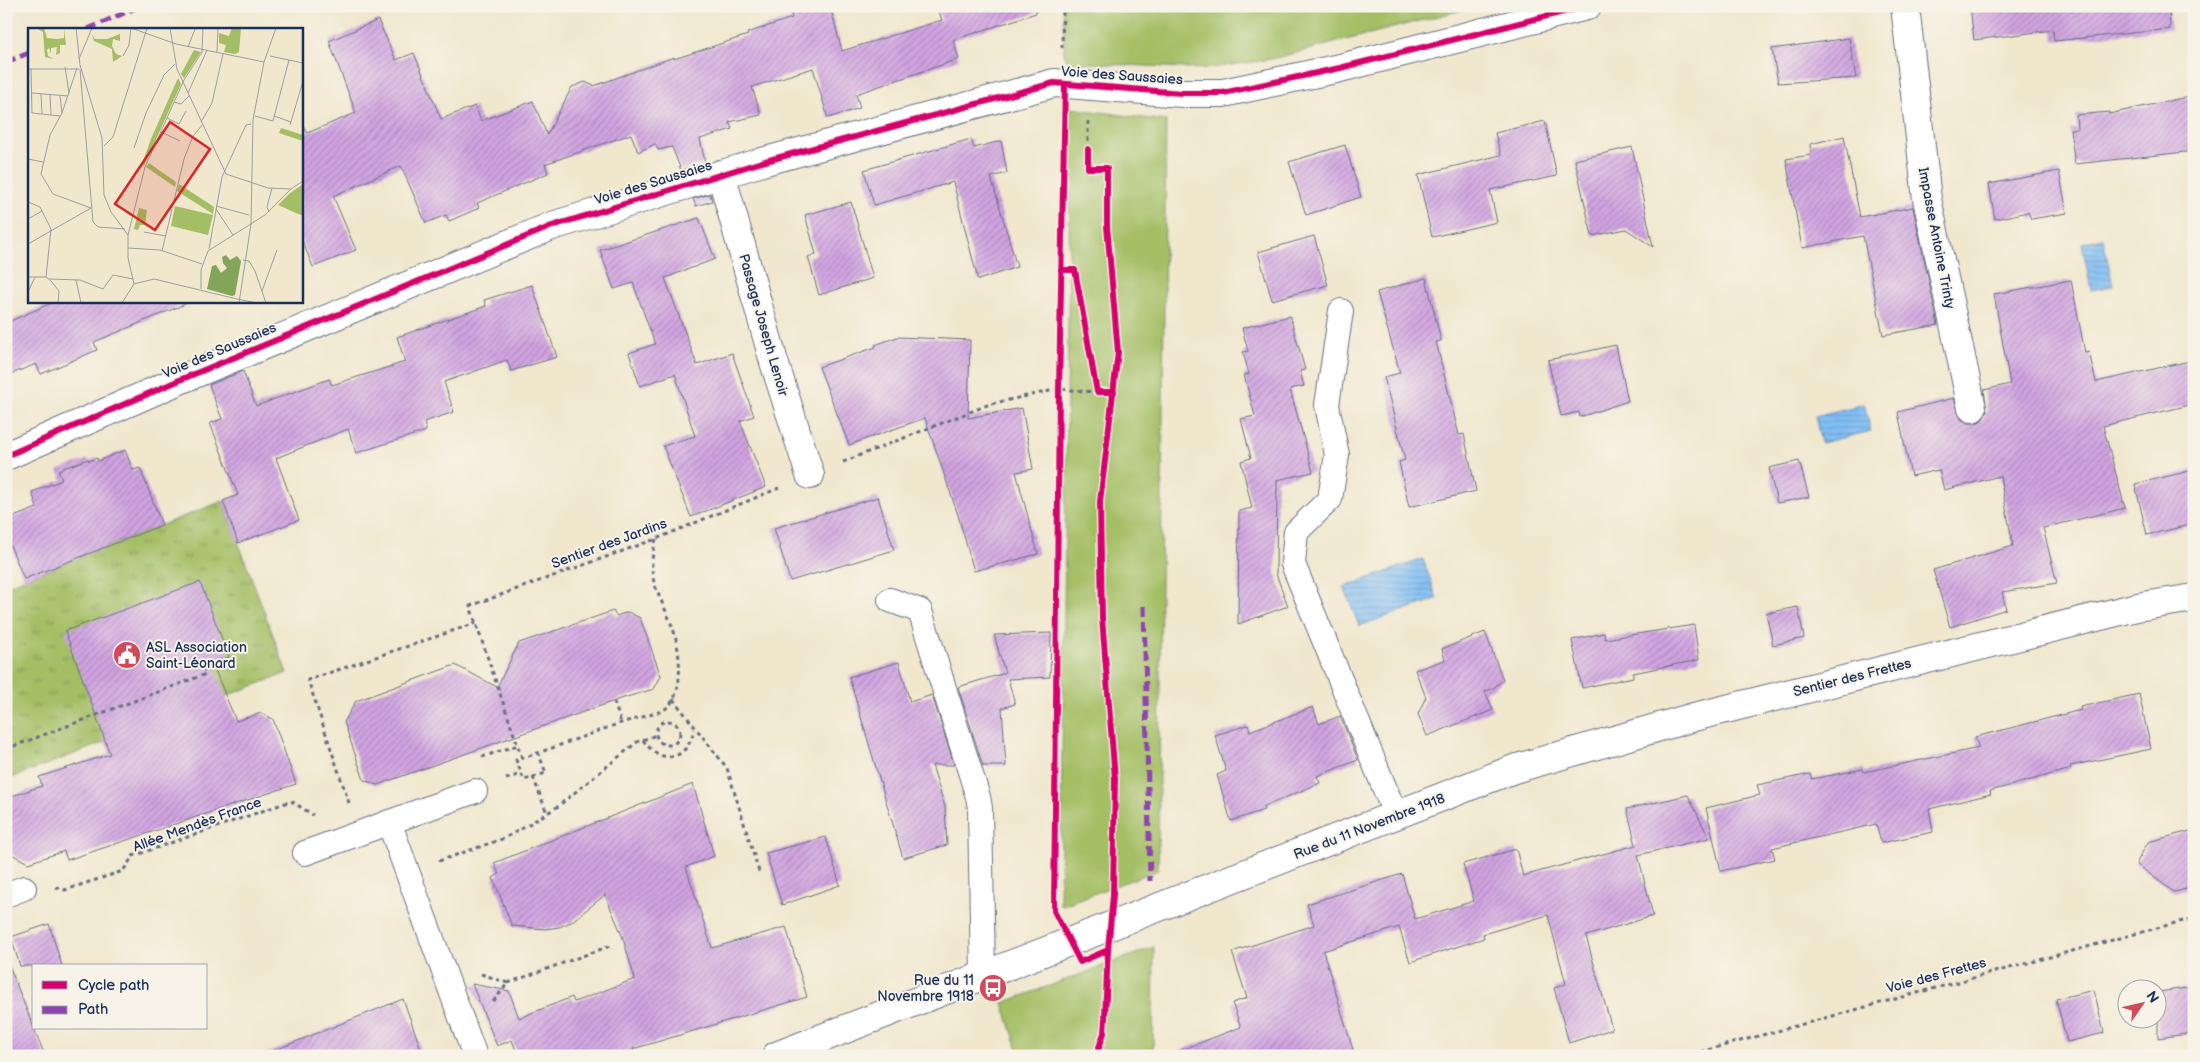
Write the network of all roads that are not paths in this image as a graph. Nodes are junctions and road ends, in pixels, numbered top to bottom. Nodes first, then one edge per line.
1 (1587, 6) edge
2 (1905, 6) edge
3 (722, 174) junction
4 (1341, 311) dead end
5 (1972, 408) dead end
6 (6, 456) edge
7 (810, 475) road end
8 (2194, 598) edge
9 (890, 600) dead end
10 (1514, 769) joint
11 (475, 791) dead end
12 (1396, 816) junction
13 (389, 822) junction
14 (305, 852) dead end
15 (983, 976) junction
16 (475, 1056) edge
17 (776, 1056) edge

1 - 3 street, Voie des Saussaies
2 - 5 street, Impasse Antoine Trinty
3 - 6 street, Voie des Saussaies
3 - 7 street, Passage Joseph Lenoir
4 - 12 lane
8 - 10 street, Sentier des Frettes
9 - 15 lane
10 - 12 street, Rue du 11 Novembre 1918
11 - 13 lane
12 - 15 street, Rue du 11 Novembre 1918
13 - 14 lane
13 - 16 lane
15 - 17 street, Rue du 11 Novembre 1918

